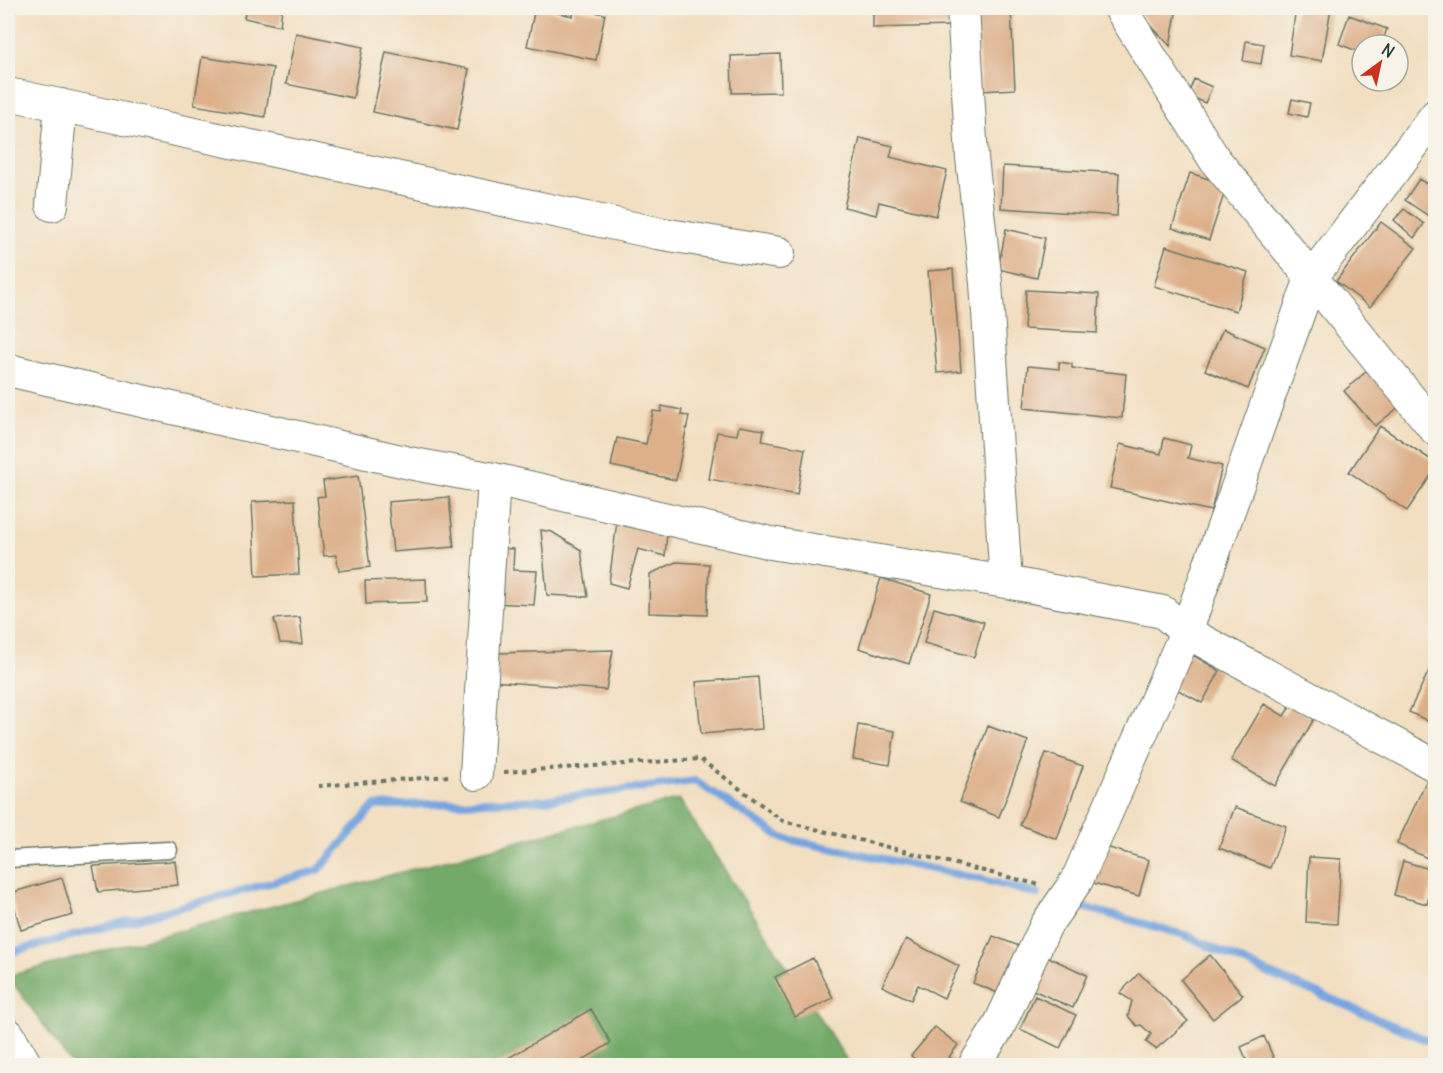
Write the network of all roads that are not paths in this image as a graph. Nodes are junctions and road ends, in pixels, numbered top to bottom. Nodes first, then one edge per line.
1 (963, 8) edge
2 (1120, 8) edge
3 (8, 94) edge
4 (61, 105) junction
5 (1436, 115) edge
6 (52, 206) dead end
7 (779, 253) dead end
8 (1311, 278) junction
9 (8, 370) edge
10 (1436, 430) edge
11 (494, 479) junction
12 (1006, 582) junction
13 (1186, 632) junction
14 (1436, 766) edge
15 (476, 774) road end
16 (169, 850) dead end
17 (8, 859) edge
18 (8, 1035) edge
19 (975, 1064) dead end
20 (26, 1065) edge

1 - 12 street
2 - 8 street
3 - 4 street
4 - 6 street
4 - 7 street
5 - 8 street
8 - 10 street
8 - 13 street
9 - 11 street
11 - 12 street
11 - 15 street
12 - 13 street
13 - 14 street
13 - 19 street
16 - 17 lane
18 - 20 highway

